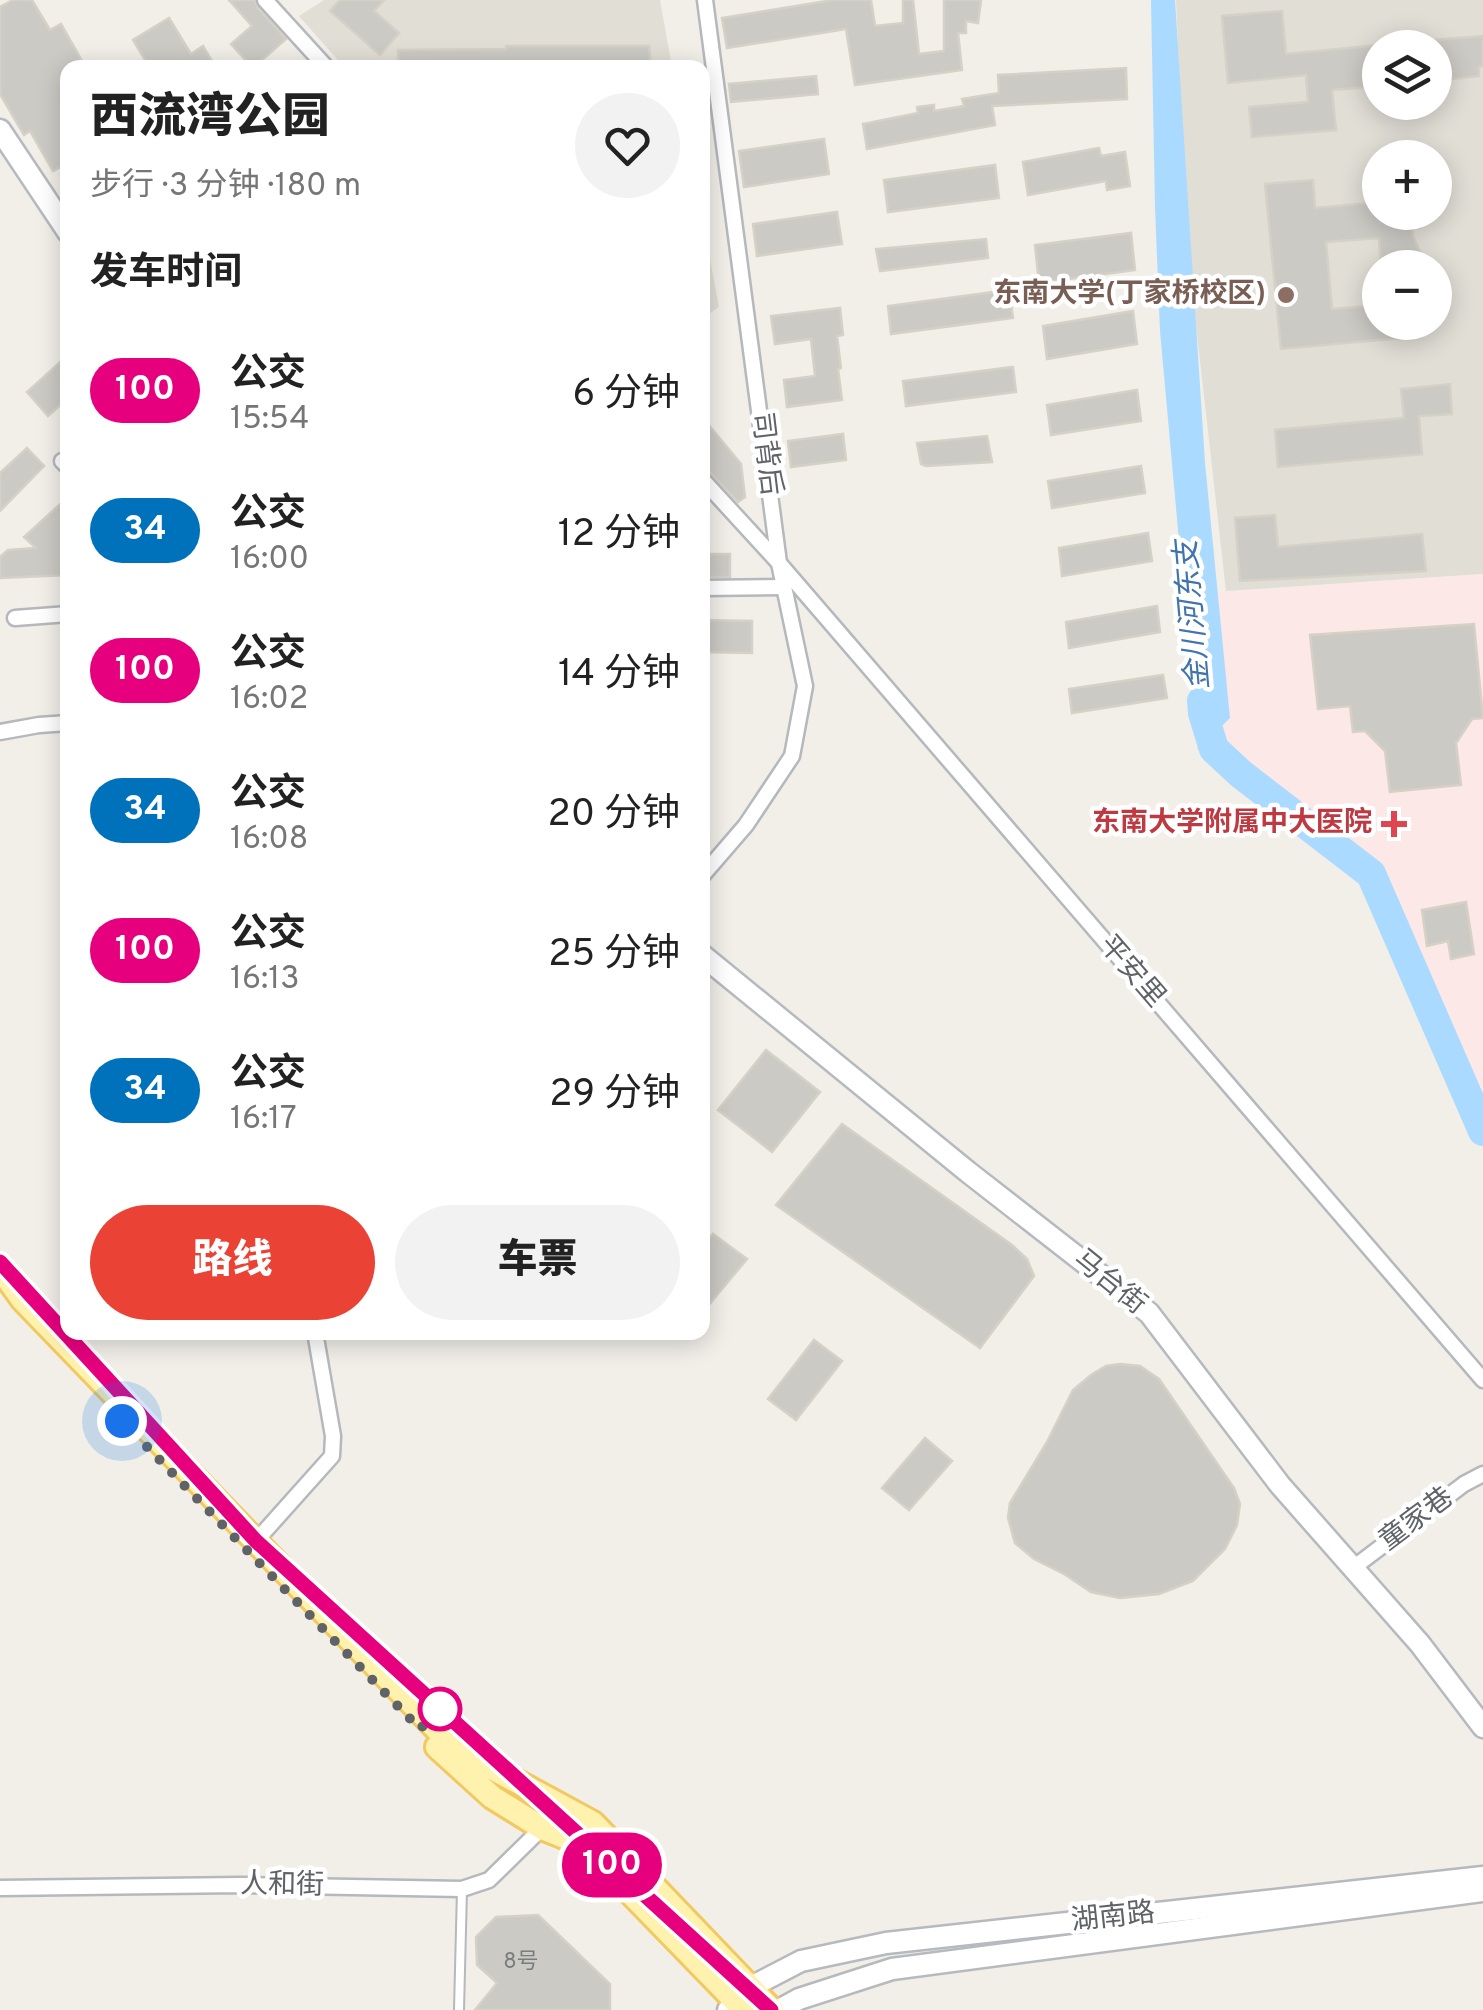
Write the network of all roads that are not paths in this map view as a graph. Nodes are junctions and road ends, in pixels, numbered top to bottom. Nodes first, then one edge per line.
1 (265, 0) edge
2 (706, 0) edge
3 (319, 60) edge
4 (0, 130) edge
5 (60, 220) edge
6 (710, 488) edge
7 (779, 563) junction
8 (784, 586) junction
9 (710, 588) edge
10 (60, 615) edge
11 (15, 618) dead end
12 (60, 724) edge
13 (0, 732) edge
14 (710, 867) edge
15 (710, 961) edge
16 (0, 1268) edge
17 (0, 1295) edge
18 (60, 1338) edge
19 (62, 1340) edge
20 (316, 1340) edge
21 (1483, 1380) edge
22 (1483, 1474) edge
23 (256, 1541) junction
24 (1353, 1568) junction
25 (1483, 1727) edge
26 (542, 1828) junction
27 (1483, 1876) edge
28 (0, 1888) edge
29 (462, 1889) junction
30 (1483, 1891) edge
31 (740, 2002) edge
32 (459, 2010) edge
33 (775, 2010) edge

1 - 3 street
2 - 7 street, 司背后
4 - 5 main road
6 - 7 street, 平安里
7 - 8 street, 司背后
7 - 21 street, 平安里
8 - 9 street
8 - 14 street, 司背后
10 - 11 street
12 - 13 street
15 - 24 main road, 马台街
16 - 18 main road
17 - 26 main road
19 - 23 main road
20 - 23 street
22 - 24 street, 童家巷
23 - 31 main road
24 - 25 main road, 马台街
26 - 29 street
26 - 31 main road
27 - 31 main road, 湖南路
28 - 29 street, 人和街
29 - 32 lane
30 - 33 main road, 湖南路
31 - 33 main road

